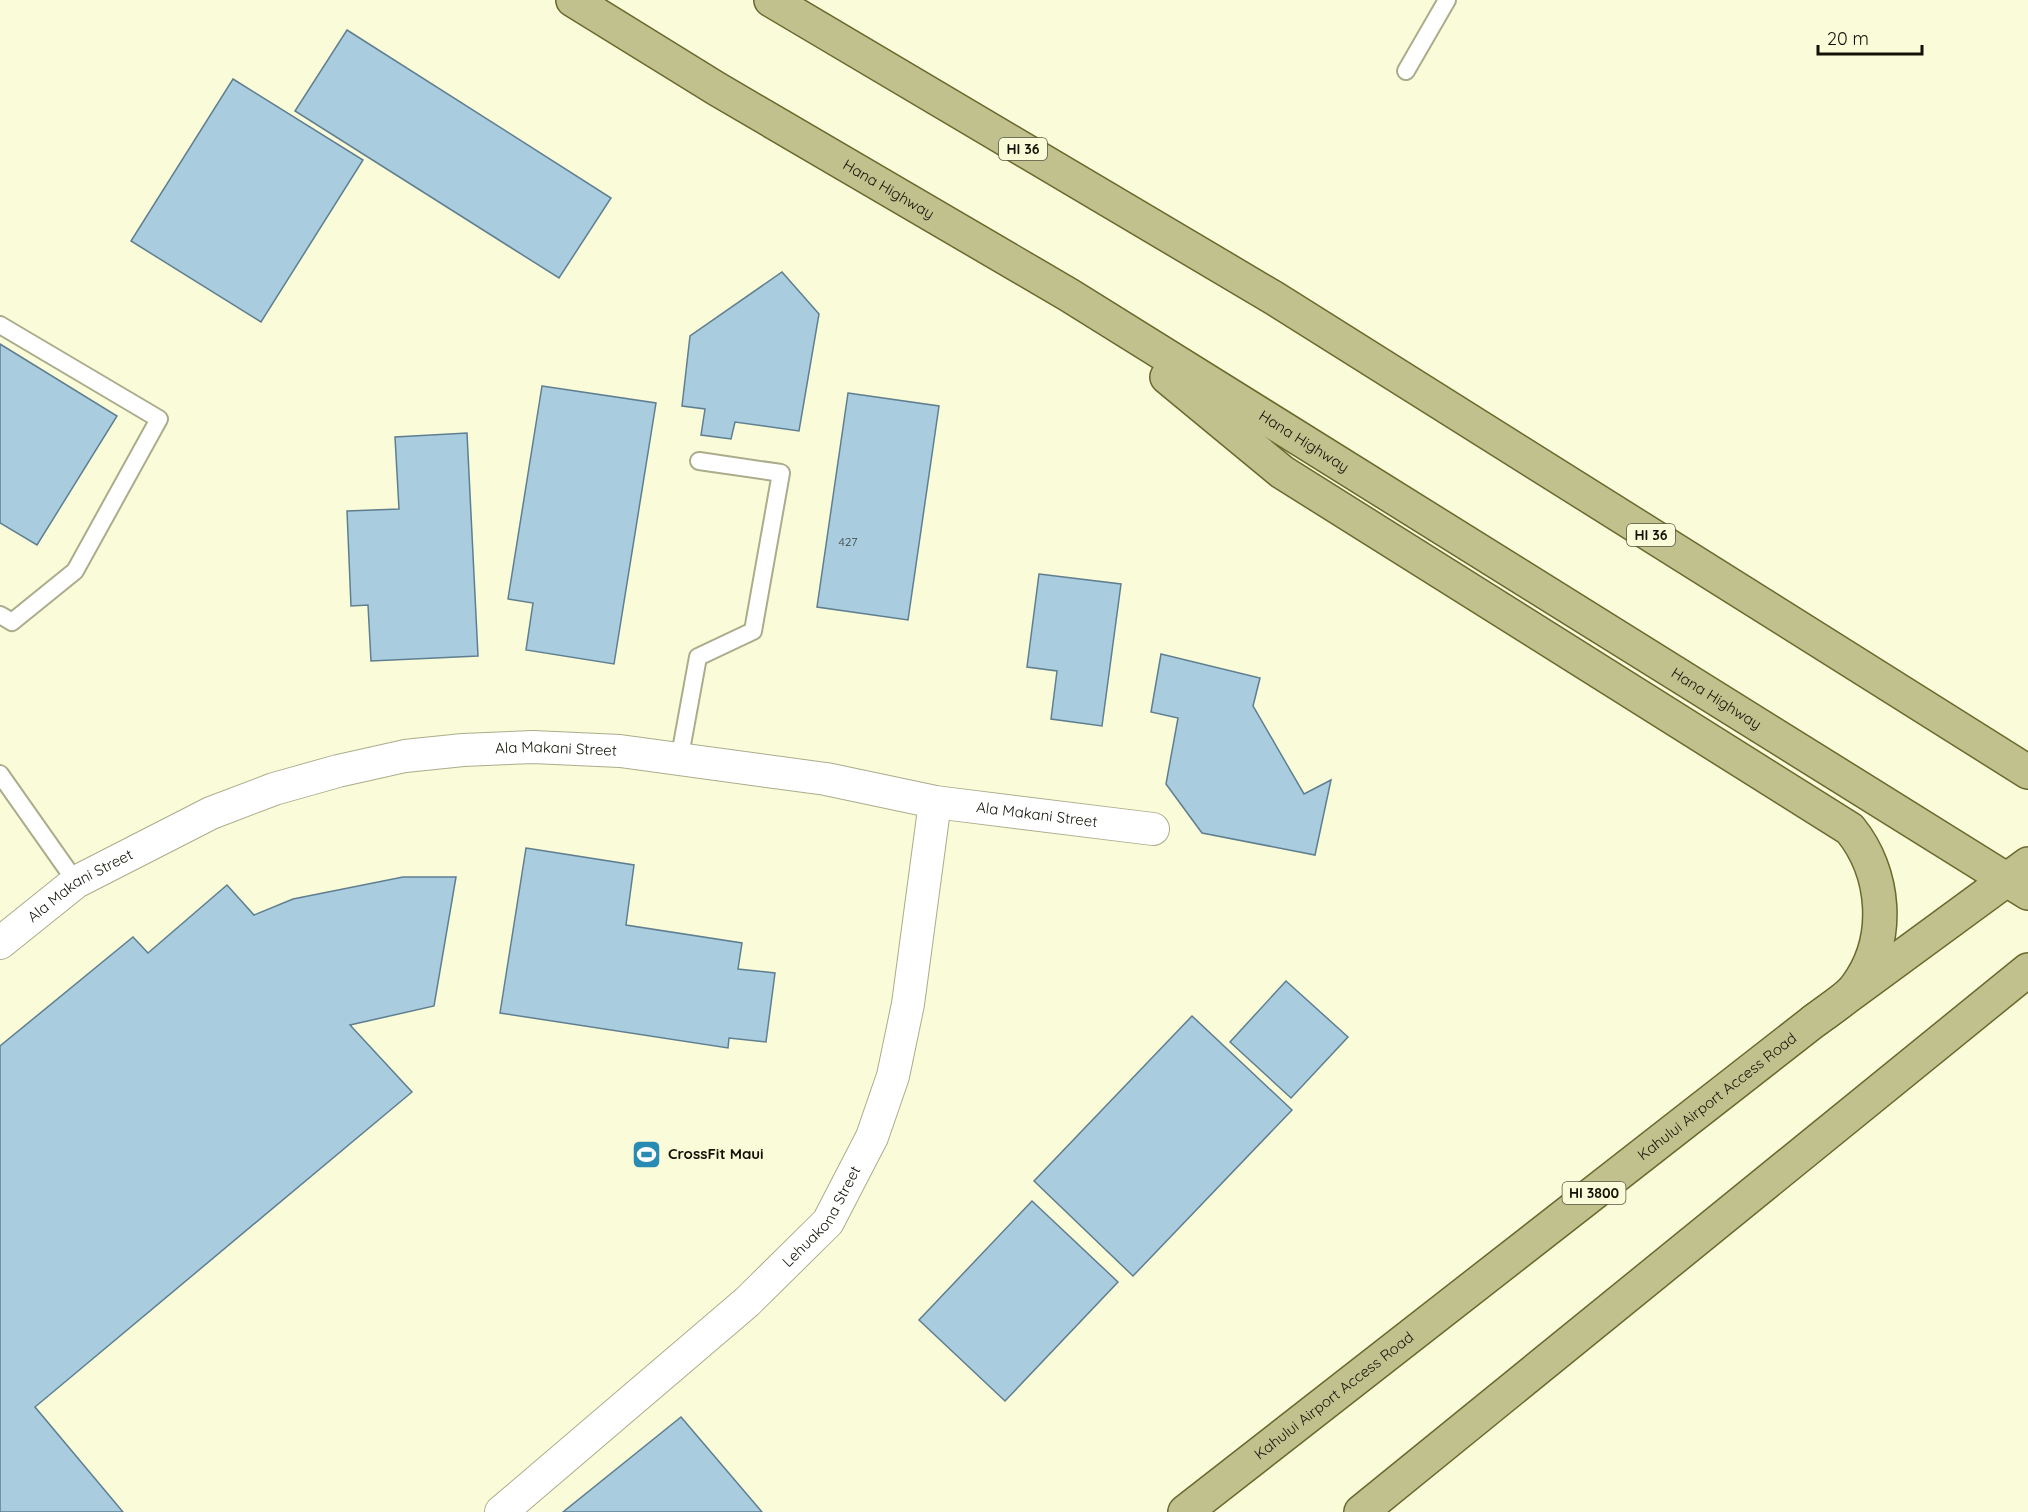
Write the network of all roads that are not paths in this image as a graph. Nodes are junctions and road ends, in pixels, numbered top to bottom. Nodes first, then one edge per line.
1 (573, 0) edge
2 (771, 0) edge
3 (1447, 0) edge
4 (1406, 71) dead end
5 (1069, 295) junction
6 (0, 325) edge
7 (699, 461) dead end
8 (4, 622) edge
9 (679, 761) junction
10 (2028, 772) edge
11 (0, 774) edge
12 (935, 802) junction
13 (1153, 829) dead end
14 (2021, 879) edge
15 (76, 882) junction
16 (0, 943) edge
17 (2028, 970) edge
18 (1814, 1021) junction
19 (501, 1512) edge
20 (1185, 1512) edge
21 (1361, 1512) edge

1 - 5 main road, Hana Highway
2 - 10 main road, HI 36
3 - 4 lane
5 - 14 main road, Hana Highway
5 - 18 main road
6 - 8 lane
7 - 9 lane
9 - 12 street, Ala Makani Street
9 - 15 street, Ala Makani Street
11 - 15 lane
12 - 13 street, Ala Makani Street
12 - 19 street, Lehuakona Street
14 - 18 main road, Kahului Airport Access Road / HI 3800
15 - 16 street, Ala Makani Street
17 - 21 main road
18 - 20 main road, Kahului Airport Access Road / HI 3800

